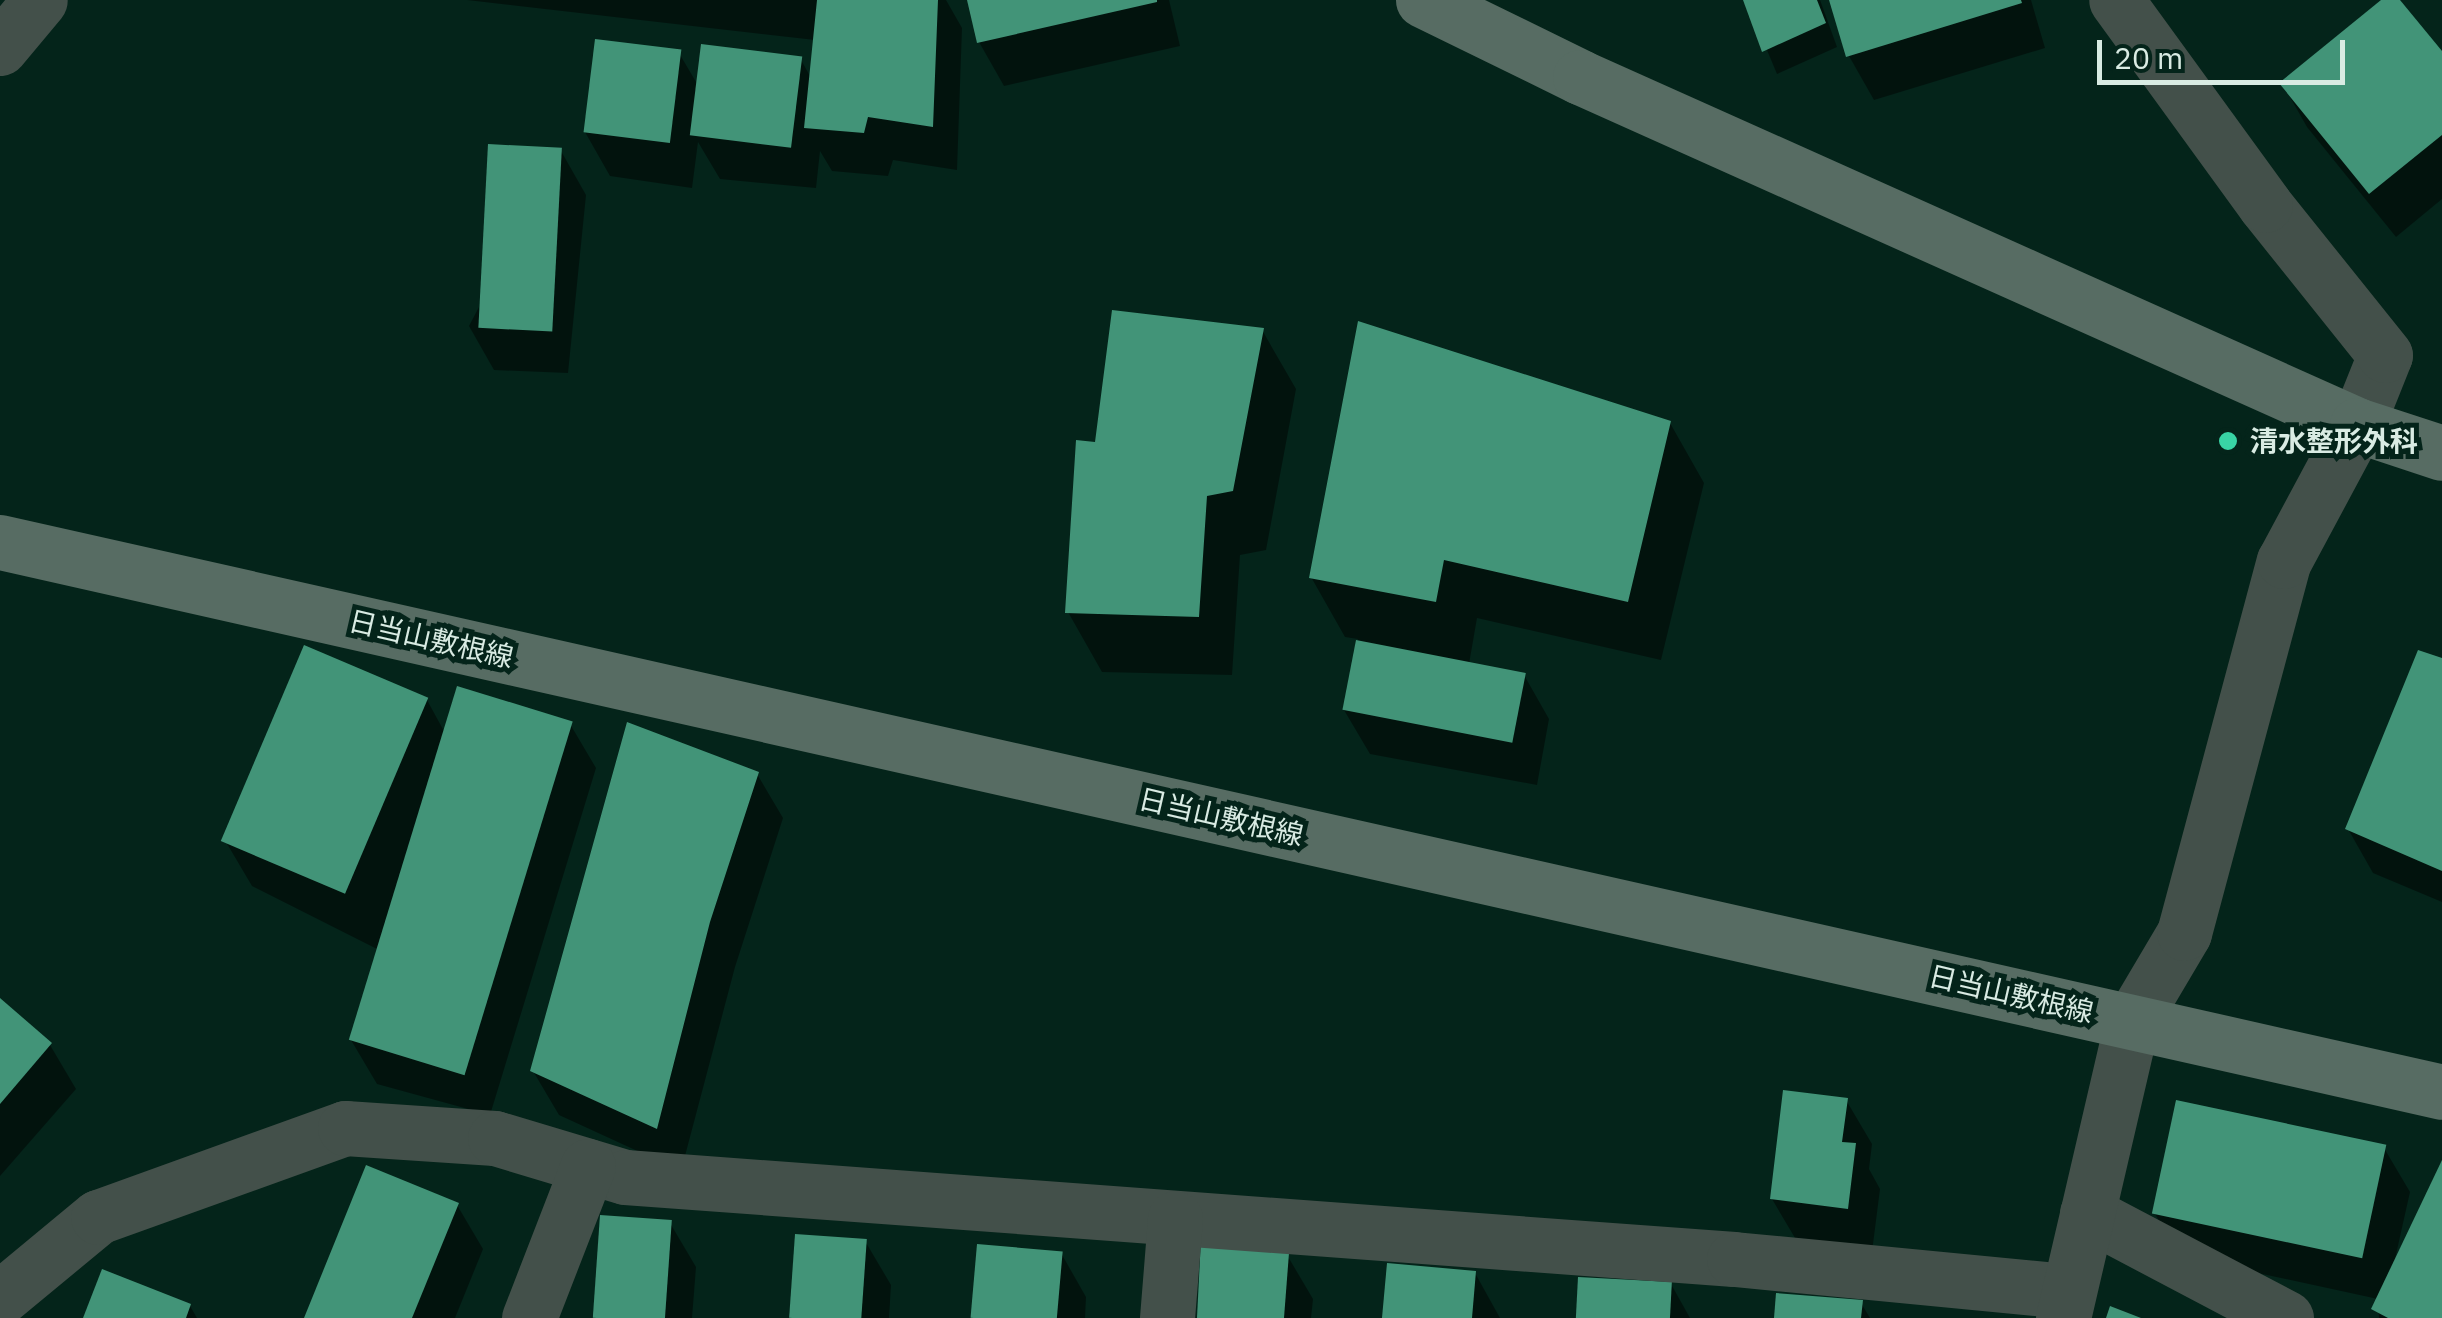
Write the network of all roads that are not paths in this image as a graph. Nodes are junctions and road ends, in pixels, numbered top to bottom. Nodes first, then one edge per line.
1 (40, 0) edge
2 (1424, 0) edge
3 (2116, 0) edge
4 (0, 48) edge
5 (2357, 425) junction
6 (2442, 453) edge
7 (0, 542) edge
8 (2132, 1021) junction
9 (2442, 1092) edge
10 (588, 1166) junction
11 (2087, 1213) junction
12 (1175, 1218) junction
13 (0, 1298) edge
14 (2065, 1304) edge
15 (528, 1318) edge
16 (1167, 1318) edge
17 (2286, 1318) edge

1 - 4 street
2 - 5 main road
3 - 5 street
5 - 6 main road
5 - 8 street
7 - 8 main road, 日当山敷根線
8 - 9 main road, 日当山敷根線
8 - 11 street
10 - 12 street
10 - 13 street
10 - 15 street
11 - 14 street
11 - 17 street
12 - 14 street
12 - 16 street

